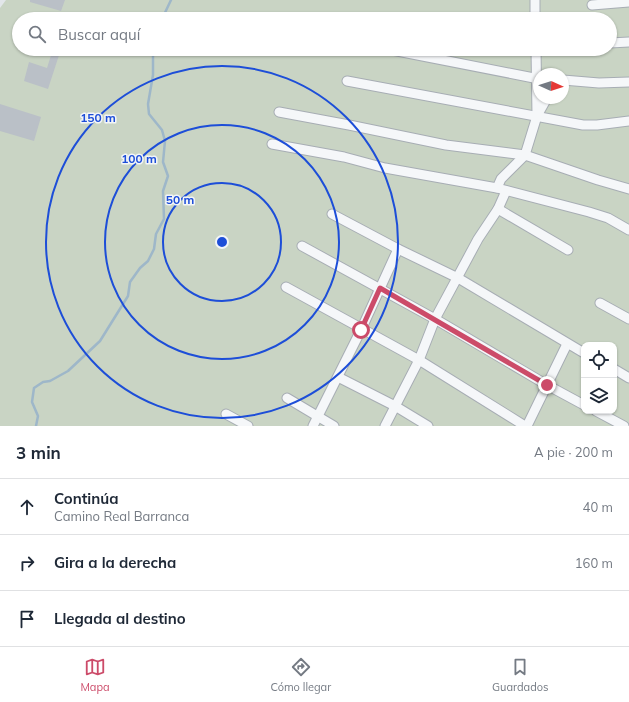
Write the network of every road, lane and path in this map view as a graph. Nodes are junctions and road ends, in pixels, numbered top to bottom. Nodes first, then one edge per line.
1 (535, 0) edge
2 (629, 2) edge
3 (592, 4) dead end
4 (535, 12) edge
5 (629, 42) edge
6 (617, 43) edge
7 (423, 56) edge
8 (536, 56) edge
9 (537, 68) edge
10 (533, 77) edge
11 (569, 80) edge
12 (347, 81) dead end
13 (629, 82) edge
14 (537, 104) edge
15 (544, 104) edge
16 (279, 112) dead end
17 (537, 116) junction
18 (629, 121) edge
19 (272, 144) dead end
20 (525, 155) junction
21 (497, 188) junction
22 (629, 190) edge
23 (506, 191) junction
24 (498, 209) junction
25 (332, 214) dead end
26 (629, 230) edge
27 (302, 246) dead end
28 (398, 249) junction
29 (568, 250) dead end
30 (458, 278) junction
31 (286, 287) dead end
32 (380, 288) junction
33 (600, 303) dead end
34 (435, 319) junction
35 (629, 319) edge
36 (361, 330) junction
37 (568, 344) junction
38 (581, 351) edge
39 (419, 360) junction
40 (617, 371) edge
41 (338, 377) junction
42 (629, 378) edge
43 (547, 385) junction
44 (287, 398) dead end
45 (581, 402) edge
46 (395, 406) junction
47 (226, 414) dead end
48 (602, 414) edge
49 (318, 417) junction
50 (248, 426) edge
51 (314, 426) edge
52 (334, 426) edge
53 (385, 426) edge
54 (428, 426) edge
55 (526, 426) edge
56 (624, 426) edge

1 - 4 street
2 - 3 street
5 - 6 street
7 - 10 street
8 - 9 street
11 - 13 street
12 - 17 street
14 - 17 street
15 - 17 street
16 - 20 street
17 - 18 street
17 - 20 street
19 - 21 street
20 - 21 street
20 - 22 street
21 - 23 street
23 - 24 street
23 - 26 street
24 - 29 street
24 - 30 street
25 - 28 street
27 - 32 street
28 - 30 street
28 - 32 street
30 - 34 street
30 - 37 street
31 - 36 street
32 - 34 street
32 - 36 street
33 - 35 street
34 - 39 street
34 - 43 street
36 - 39 street
36 - 41 street
37 - 38 street
37 - 43 street
39 - 46 street
39 - 55 street
40 - 42 street
41 - 46 street
41 - 49 street
43 - 45 street
43 - 55 street
44 - 49 street
46 - 53 street
46 - 54 street
47 - 50 street
48 - 56 street
49 - 51 street
49 - 52 street

